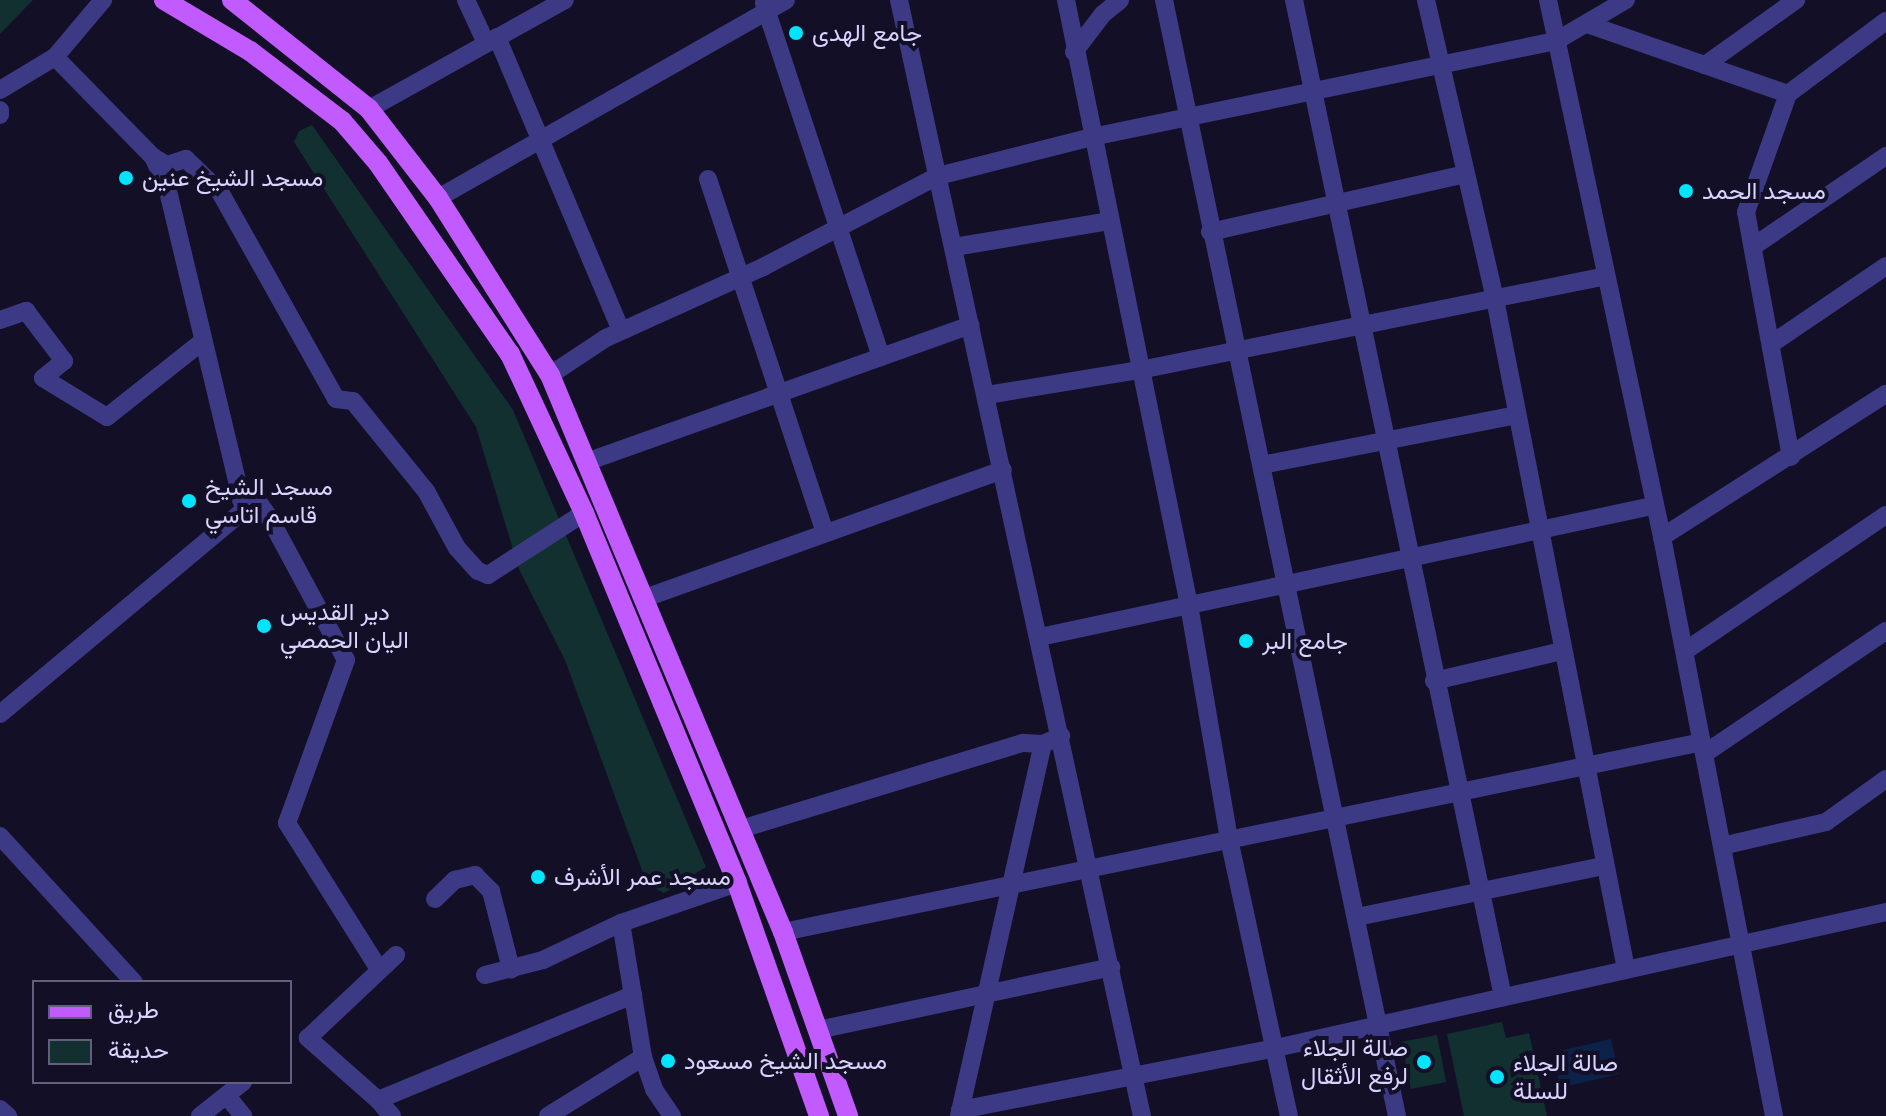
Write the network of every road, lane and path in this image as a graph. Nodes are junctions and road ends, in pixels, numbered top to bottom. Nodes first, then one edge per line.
1 (103, 0) edge
2 (164, 0) edge
3 (232, 0) edge
4 (466, 0) edge
5 (786, 0) edge
6 (899, 0) edge
7 (1066, 0) edge
8 (1120, 0) edge
9 (1164, 0) edge
10 (1294, 0) edge
11 (1426, 0) edge
12 (1548, 0) edge
13 (1626, 0) edge
14 (1796, 0) edge
15 (559, 1) edge
16 (765, 6) edge
17 (1886, 21) edge
18 (1590, 25) junction
19 (492, 40) junction
20 (1556, 41) junction
21 (1074, 52) junction
22 (55, 57) junction
23 (1439, 65) junction
24 (1705, 65) junction
25 (0, 90) edge
26 (1313, 91) junction
27 (1788, 94) junction
28 (369, 109) junction
29 (1185, 118) junction
30 (1092, 137) junction
31 (539, 140) junction
32 (1886, 156) edge
33 (153, 157) junction
34 (1465, 174) junction
35 (938, 176) junction
36 (708, 179) dead end
37 (438, 198) junction
38 (1337, 203) junction
39 (1109, 221) junction
40 (836, 228) junction
41 (1210, 232) junction
42 (1754, 246) junction
43 (954, 247) junction
44 (1886, 266) edge
45 (742, 276) junction
46 (1605, 276) junction
47 (1495, 299) junction
48 (0, 320) edge
49 (971, 325) junction
50 (1363, 325) junction
51 (621, 330) junction
52 (203, 341) junction
53 (1771, 344) junction
54 (1236, 351) junction
55 (881, 357) junction
56 (1140, 370) junction
57 (550, 375) junction
58 (781, 393) junction
59 (1886, 394) edge
60 (987, 395) junction
61 (1516, 415) junction
62 (1385, 441) junction
63 (1791, 457) junction
64 (589, 461) junction
65 (1262, 465) junction
66 (1003, 470) junction
67 (241, 500) junction
68 (1652, 506) junction
69 (584, 513) junction
70 (1886, 515) edge
71 (1537, 531) junction
72 (825, 533) junction
73 (1662, 537) junction
74 (1408, 559) junction
75 (1286, 585) junction
76 (645, 598) junction
77 (1189, 605) junction
78 (1886, 631) edge
79 (1040, 637) junction
80 (1562, 651) junction
81 (1685, 651) junction
82 (1434, 681) junction
83 (0, 713) edge
84 (1061, 736) junction
85 (1043, 744) junction
86 (1703, 748) junction
87 (1586, 766) junction
88 (1886, 779) edge
89 (1458, 792) junction
90 (1336, 817) junction
91 (741, 829) junction
92 (0, 836) edge
93 (1229, 839) junction
94 (1722, 846) junction
95 (1604, 866) junction
96 (1090, 868) junction
97 (1014, 882) junction
98 (737, 883) junction
99 (1480, 893) junction
100 (435, 899) dead end
101 (1884, 913) edge
102 (1357, 917) junction
103 (621, 923) junction
104 (783, 932) junction
105 (1741, 943) junction
106 (396, 955) dead end
107 (1111, 967) junction
108 (379, 969) junction
109 (511, 969) junction
110 (1626, 969) junction
111 (485, 975) dead end
112 (132, 980) edge
113 (988, 993) junction
114 (633, 995) junction
115 (1503, 997) junction
116 (1380, 1025) junction
117 (818, 1030) junction
118 (308, 1038) junction
119 (292, 1047) edge
120 (1276, 1048) junction
121 (643, 1057) junction
122 (1135, 1078) junction
123 (241, 1084) edge
124 (227, 1096) junction
125 (378, 1100) junction
126 (0, 1109) edge
127 (999, 1110) edge
128 (959, 1113) edge
129 (8, 1116) edge
130 (200, 1116) edge
131 (243, 1116) edge
132 (392, 1116) edge
133 (548, 1116) edge
134 (672, 1116) edge
135 (819, 1116) edge
136 (848, 1116) edge
137 (1142, 1116) edge
138 (1289, 1116) edge
139 (1397, 1116) edge
140 (1774, 1116) edge

1 - 22 street
2 - 69 main road
3 - 28 main road
4 - 19 street
5 - 16 street
6 - 35 street
7 - 21 street
8 - 21 street
9 - 29 street
10 - 26 street
11 - 23 street
12 - 20 street
13 - 18 street
14 - 24 street
15 - 19 street
16 - 31 street
16 - 40 street
17 - 27 street
18 - 20 street
18 - 24 street
19 - 28 street
19 - 31 street
20 - 23 street
20 - 46 street
21 - 30 street
22 - 25 street
22 - 33 street
23 - 26 street
23 - 34 street
24 - 27 street
26 - 29 street
26 - 38 street
27 - 42 street
28 - 37 main road
29 - 30 street
29 - 41 street
30 - 35 street
30 - 39 street
31 - 37 street
31 - 51 street
32 - 42 street
33 - 52 street
33 - 69 street
34 - 38 street
34 - 47 street
35 - 40 street
35 - 43 street
36 - 45 street
37 - 57 main road
38 - 41 street
38 - 50 street
39 - 43 street
39 - 56 street
40 - 45 street
40 - 55 street
41 - 54 street
42 - 53 street
43 - 49 street
44 - 53 street
45 - 51 street
45 - 58 street
46 - 47 street
46 - 68 street
47 - 50 street
47 - 61 street
48 - 52 street
49 - 55 street
49 - 60 street
50 - 54 street
50 - 62 street
51 - 57 street
52 - 67 street
53 - 63 street
54 - 56 street
54 - 65 street
55 - 58 street
56 - 60 street
56 - 77 street
57 - 64 main road
58 - 64 street
58 - 72 street
59 - 63 street
60 - 66 street
61 - 62 street
61 - 71 street
62 - 65 street
62 - 74 street
63 - 73 street
64 - 76 main road
65 - 75 street
66 - 72 street
66 - 79 street
67 - 83 street
67 - 108 street
68 - 71 street
68 - 73 street
69 - 98 main road
70 - 81 street
71 - 74 street
71 - 80 street
72 - 76 street
73 - 81 street
74 - 75 street
74 - 82 street
75 - 77 street
75 - 90 street
76 - 91 main road
77 - 79 street
77 - 93 street
78 - 86 street
79 - 84 street
80 - 82 street
80 - 87 street
81 - 86 street
82 - 89 street
84 - 85 street
84 - 96 street
85 - 91 street
85 - 97 street
86 - 87 street
86 - 94 street
87 - 89 street
87 - 95 street
88 - 94 street
89 - 90 street
89 - 99 street
90 - 93 street
90 - 102 street
91 - 104 main road
92 - 112 street
93 - 96 street
93 - 120 street
94 - 105 street
95 - 99 street
95 - 110 street
96 - 97 street
96 - 107 street
97 - 104 street
97 - 113 street
98 - 103 street
98 - 135 main road
99 - 102 street
99 - 115 street
100 - 109 street
101 - 105 street
102 - 116 street
103 - 109 street
103 - 114 street
104 - 117 main road
105 - 110 street
105 - 140 street
106 - 108 street
107 - 113 street
107 - 122 street
108 - 118 street
109 - 111 street
110 - 115 street
113 - 117 street
113 - 128 street
114 - 121 street
114 - 125 street
115 - 116 street
116 - 120 street
116 - 139 street
117 - 136 main road
118 - 119 street
118 - 125 street
120 - 122 street
120 - 138 street
121 - 133 street
121 - 134 street
122 - 127 street
122 - 137 street
123 - 124 street
124 - 130 street
124 - 131 street
125 - 132 street
126 - 129 street
127 - 128 street

